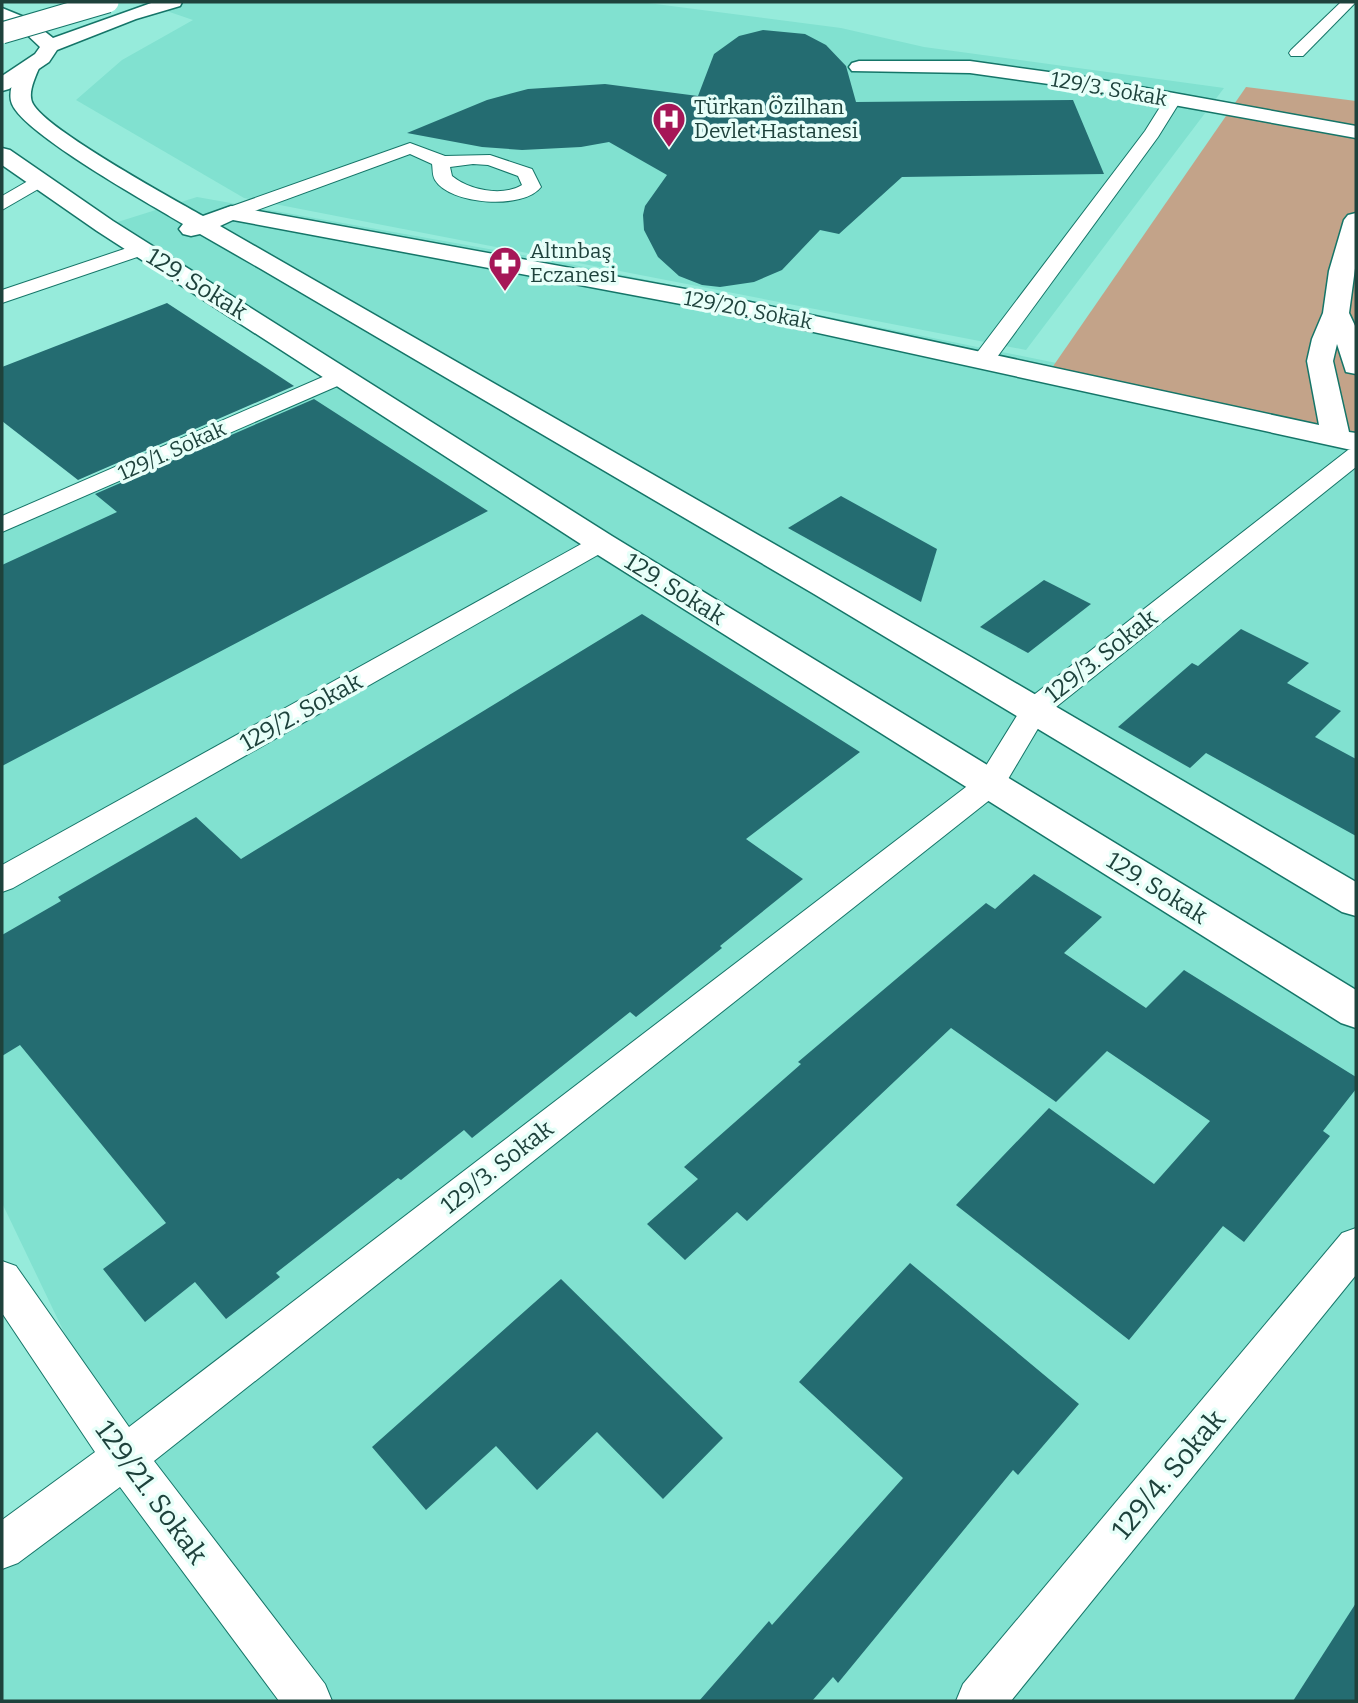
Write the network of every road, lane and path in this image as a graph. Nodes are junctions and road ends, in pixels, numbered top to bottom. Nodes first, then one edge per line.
1 (57, 2) edge
2 (108, 2) edge
3 (173, 2) edge
4 (1349, 2) edge
5 (2, 15) edge
6 (2, 33) edge
7 (50, 46) junction
8 (1297, 53) dead end
9 (859, 67) dead end
10 (29, 68) junction
11 (2, 85) edge
12 (1173, 100) junction
13 (1356, 132) edge
14 (2, 155) edge
15 (443, 162) dead end
16 (40, 180) junction
17 (2, 204) edge
18 (231, 214) junction
19 (1356, 220) edge
20 (201, 224) junction
21 (142, 249) junction
22 (2, 297) edge
23 (1336, 313) junction
24 (984, 359) junction
25 (1356, 366) edge
26 (341, 376) junction
27 (1346, 440) edge
28 (1356, 455) edge
29 (1332, 475) junction
30 (2, 525) edge
31 (601, 542) junction
32 (1036, 708) junction
33 (990, 784) junction
34 (2, 880) edge
35 (1356, 901) edge
36 (1356, 1011) edge
37 (1356, 1246) edge
38 (2, 1279) edge
39 (124, 1457) junction
40 (2, 1547) edge
41 (308, 1701) edge
42 (980, 1701) edge

1 - 5 main road
2 - 6 main road, bridge
3 - 7 main road
4 - 8 lane
5 - 7 main road
7 - 10 main road
9 - 12 main road, 129/3. Sokak
10 - 11 main road
10 - 20 main road
12 - 13 main road, 129/3. Sokak
12 - 24 lane
14 - 16 main road, 129. Sokak
15 - 18 lane
16 - 17 lane
16 - 21 main road, 129. Sokak
18 - 20 main road, 129/20. Sokak
18 - 24 main road, 129/20. Sokak
19 - 23 main road
20 - 21 main road, 129/20. Sokak
20 - 32 main road
21 - 22 lane
21 - 26 main road, 129. Sokak
23 - 25 main road
23 - 27 main road
24 - 27 main road, 129/20. Sokak
26 - 30 lane, 129/1. Sokak
26 - 31 main road, 129. Sokak
27 - 29 lane
28 - 29 lane, 129/3. Sokak
29 - 32 lane, 129/3. Sokak
31 - 33 main road, 129. Sokak
31 - 34 lane, 129/2. Sokak
32 - 33 lane
32 - 35 main road
33 - 36 main road, 129. Sokak
33 - 39 lane, 129/3. Sokak
37 - 42 lane, 129/4. Sokak
38 - 39 lane, 129/21. Sokak
39 - 40 lane, 129/3. Sokak
39 - 41 lane, 129/21. Sokak

